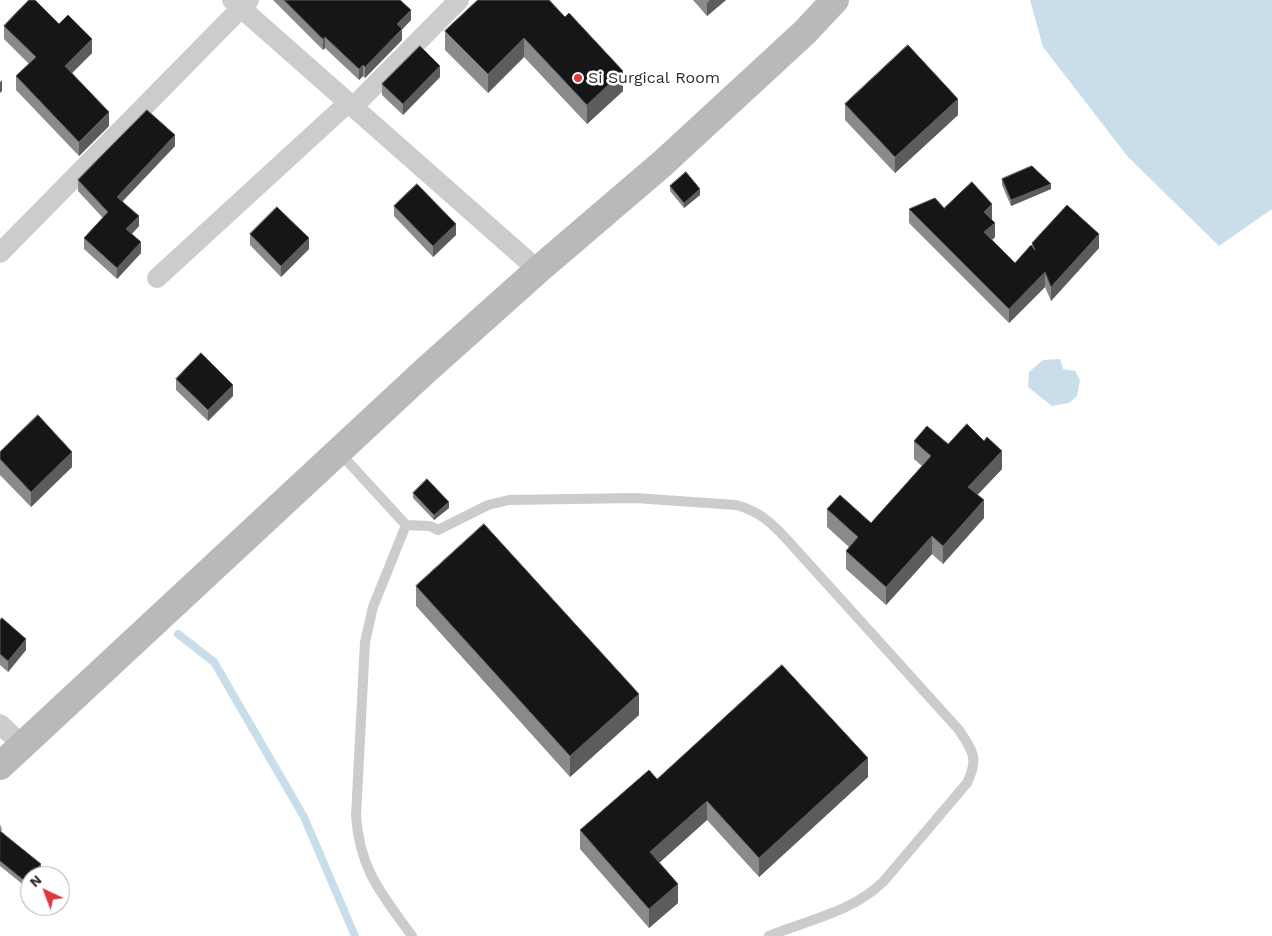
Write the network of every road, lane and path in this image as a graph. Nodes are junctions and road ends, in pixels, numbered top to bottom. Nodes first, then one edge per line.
1 (459, 0) edge
2 (835, 0) edge
3 (240, 3) edge
4 (351, 104) junction
5 (0, 253) edge
6 (538, 270) junction
7 (157, 278) dead end
8 (339, 451) junction
9 (406, 525) junction
10 (0, 724) edge
11 (22, 744) junction
12 (0, 766) edge
13 (412, 936) edge
14 (769, 936) edge

1 - 4 street
2 - 6 main road
3 - 4 street
3 - 5 street
4 - 6 street
4 - 7 street
6 - 8 main road
8 - 9 lane
8 - 11 main road
9 - 13 lane
9 - 14 lane
10 - 11 street
11 - 12 main road

